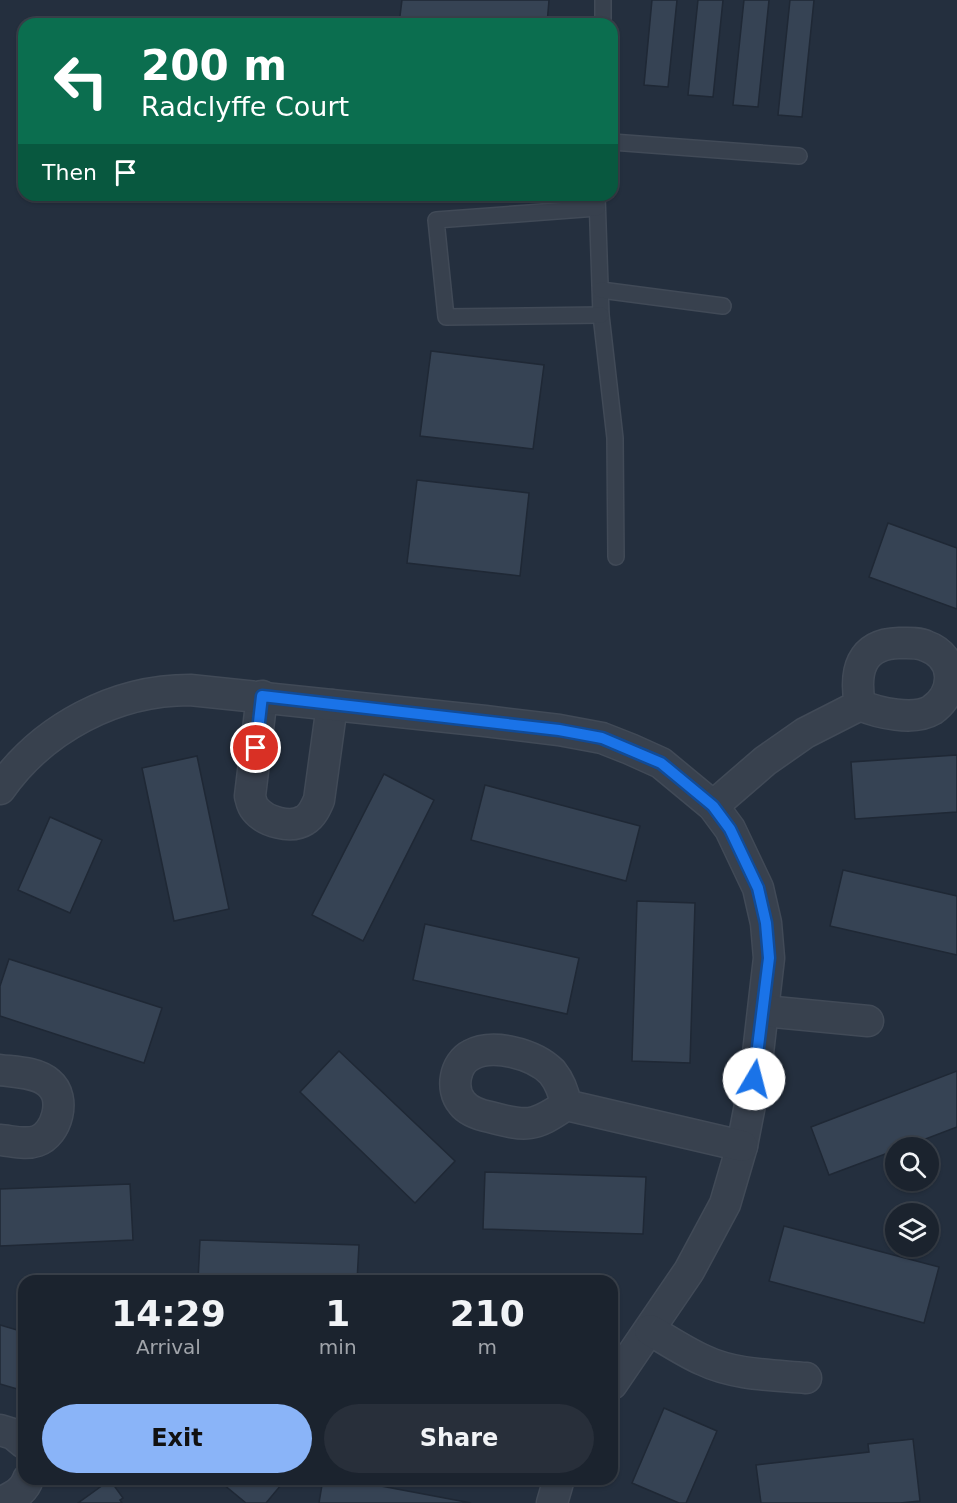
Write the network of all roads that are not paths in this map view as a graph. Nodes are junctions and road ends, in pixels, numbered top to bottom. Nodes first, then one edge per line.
1 (603, 0) edge
2 (603, 18) edge
3 (618, 142) edge
4 (799, 156) dead end
5 (597, 202) edge
6 (601, 291) junction
7 (723, 306) dead end
8 (601, 315) junction
9 (616, 557) dead end
10 (262, 696) junction
11 (332, 705) junction
12 (860, 705) dead end
13 (0, 789) edge
14 (713, 806) junction
15 (764, 1011) junction
16 (868, 1021) dead end
17 (0, 1070) edge
18 (566, 1105) dead end
19 (0, 1140) edge
20 (742, 1146) junction
21 (650, 1330) junction
22 (618, 1375) edge
23 (806, 1378) dead end
24 (0, 1430) edge
25 (18, 1438) edge
26 (26, 1485) edge
27 (557, 1485) edge
28 (0, 1503) edge
29 (552, 1503) edge

1 - 2 lane
3 - 4 lane
5 - 6 lane
5 - 8 lane
6 - 7 lane
6 - 8 lane
8 - 9 lane
10 - 11 street
10 - 11 street
10 - 13 street
11 - 14 street
12 - 14 street
14 - 15 street
15 - 16 street
15 - 20 street
17 - 19 street
18 - 20 street
20 - 21 street
21 - 22 street
21 - 23 street
24 - 25 street
26 - 28 street
27 - 29 street

